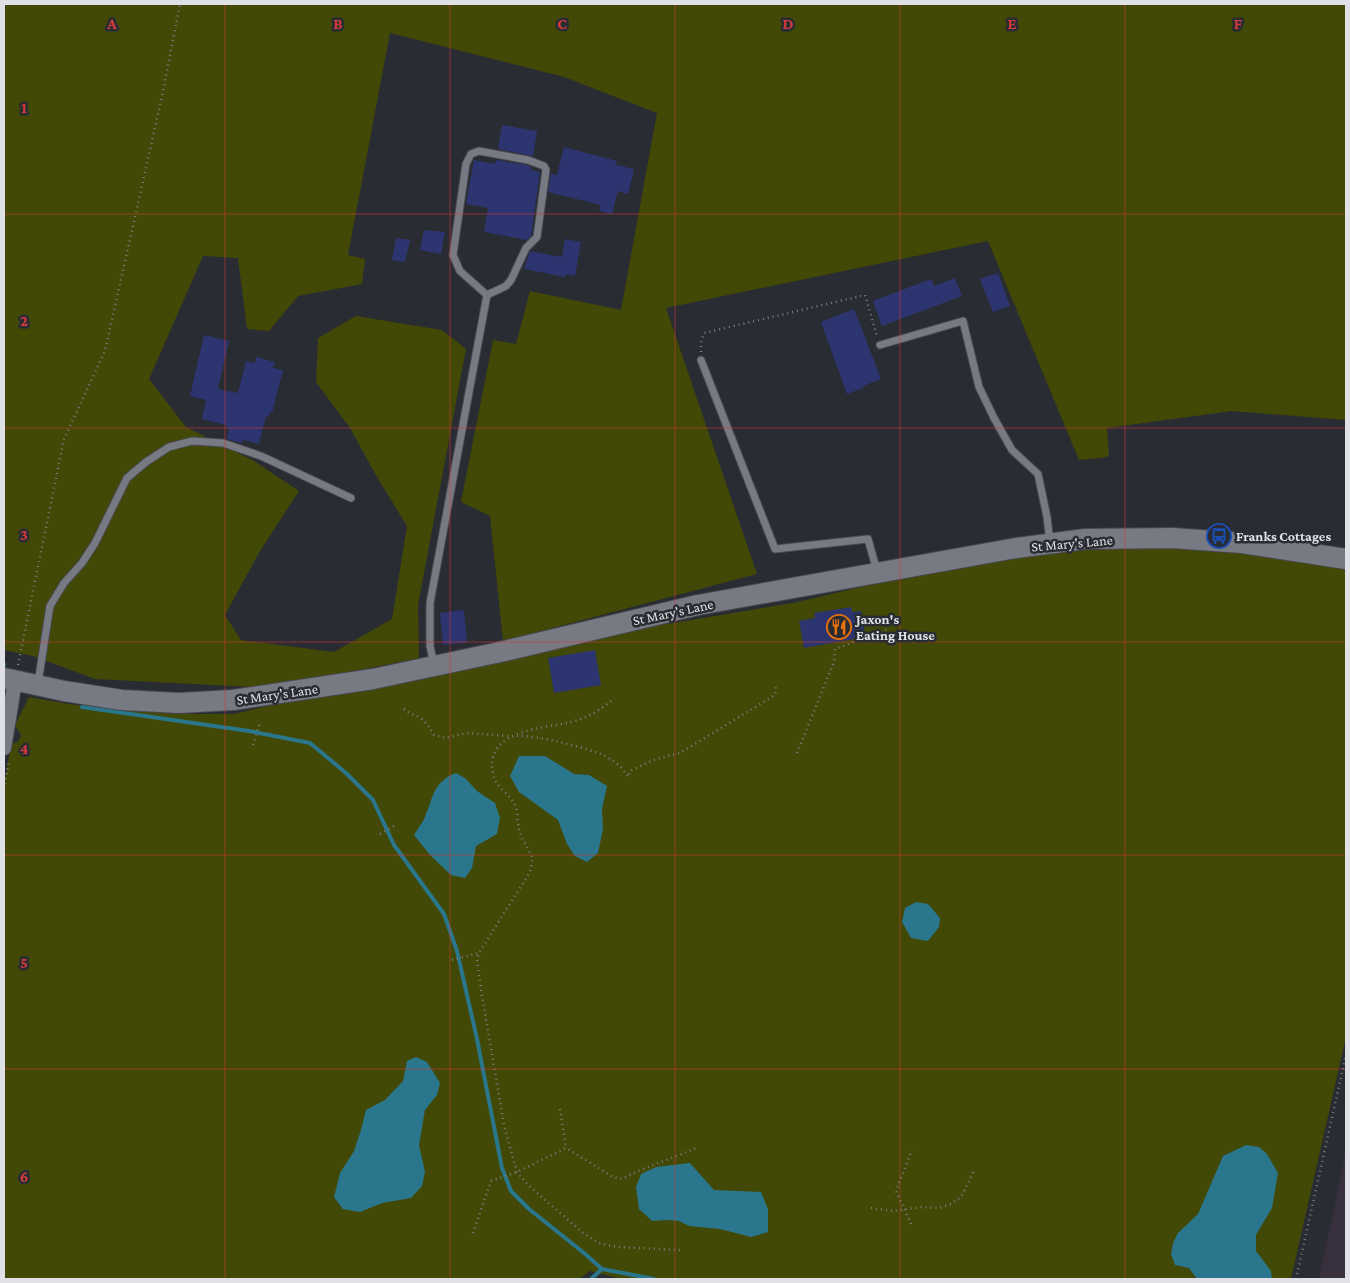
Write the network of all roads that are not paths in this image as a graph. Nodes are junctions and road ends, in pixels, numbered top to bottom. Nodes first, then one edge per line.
1 (487, 295) junction
2 (880, 344) road end
3 (701, 360) road end
4 (351, 498) dead end
5 (1050, 543) junction
6 (1346, 559) edge
7 (878, 574) junction
8 (434, 666) junction
9 (9, 679) edge
10 (38, 686) junction
11 (4, 748) edge

1 - 1 lane
1 - 8 lane
2 - 5 lane
3 - 7 lane
4 - 10 lane
5 - 6 main road, St Mary's Lane
5 - 7 main road, St Mary's Lane
7 - 8 main road, St Mary's Lane
8 - 10 main road, St Mary's Lane
9 - 10 main road, St Mary's Lane
9 - 11 street

